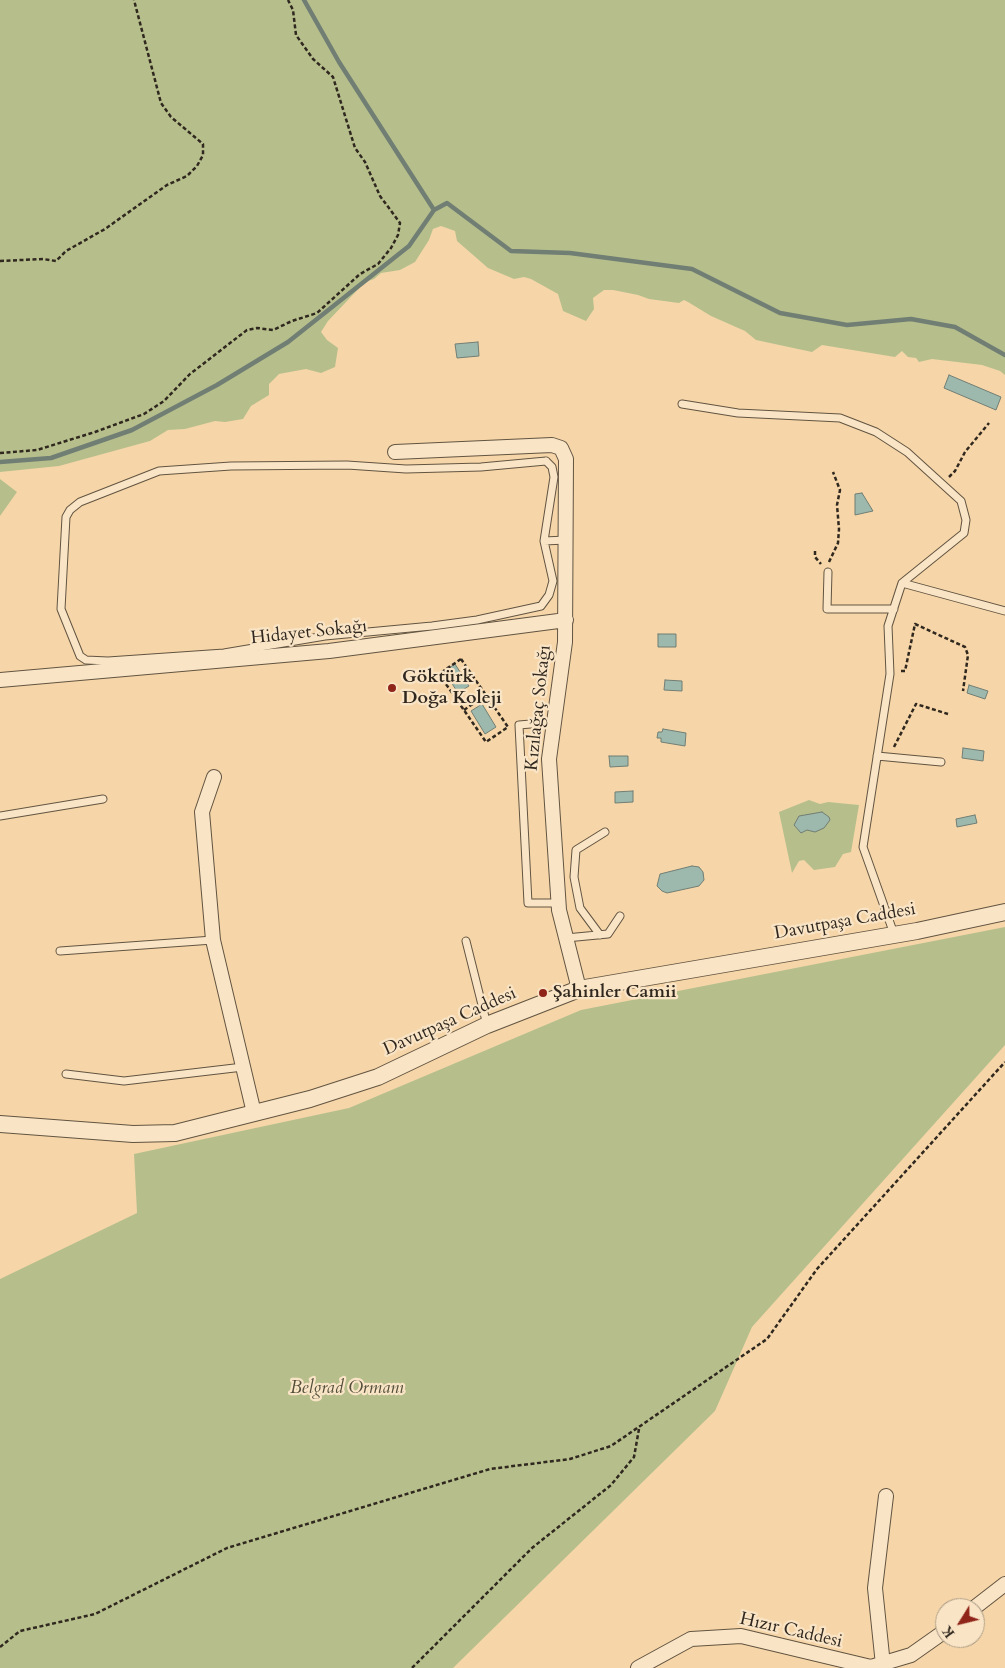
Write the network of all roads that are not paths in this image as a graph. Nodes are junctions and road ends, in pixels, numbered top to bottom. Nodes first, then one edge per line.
1 (682, 404) dead end
2 (395, 452) dead end
3 (566, 540) junction
4 (544, 541) junction
5 (828, 572) dead end
6 (902, 583) junction
7 (894, 609) junction
8 (1005, 611) edge
9 (566, 620) junction
10 (0, 680) edge
11 (554, 722) junction
12 (877, 756) junction
13 (941, 762) dead end
14 (214, 777) dead end
15 (103, 799) dead end
16 (0, 816) edge
17 (605, 832) dead end
18 (558, 903) junction
19 (1005, 912) edge
20 (620, 916) dead end
21 (600, 935) junction
22 (894, 935) junction
23 (566, 938) junction
24 (214, 940) junction
25 (466, 940) dead end
26 (60, 951) dead end
27 (579, 989) junction
28 (487, 1025) junction
29 (243, 1067) junction
30 (66, 1074) dead end
31 (254, 1113) junction
32 (0, 1120) edge
33 (886, 1496) dead end
34 (1005, 1584) edge
35 (985, 1599) edge
36 (935, 1638) edge
37 (883, 1665) junction
38 (638, 1668) edge

1 - 6 lane
2 - 3 street, Kızılağaç Sokağı
3 - 4 lane
3 - 9 street, Kızılağaç Sokağı
4 - 4 lane
5 - 7 lane
6 - 7 lane
6 - 8 lane
7 - 12 lane
9 - 10 street, Hidayet Sokağı
9 - 11 street, Kızılağaç Sokağı
11 - 18 street, Kızılağaç Sokağı
11 - 18 lane
12 - 13 lane
12 - 22 lane
14 - 24 street
15 - 16 lane
17 - 21 lane
18 - 23 street, Kızılağaç Sokağı
19 - 22 street, Davutpaşa Caddesi
20 - 21 lane
21 - 23 lane
22 - 27 street, Davutpaşa Caddesi
23 - 27 street, Kızılağaç Sokağı
24 - 26 lane
24 - 29 street
25 - 28 lane
27 - 28 street, Davutpaşa Caddesi
28 - 31 street, Davutpaşa Caddesi
29 - 30 lane
29 - 31 street
31 - 32 street, Davutpaşa Caddesi
33 - 37 street
34 - 35 street
36 - 37 street, Hızır Caddesi
37 - 38 street, Hızır Caddesi

